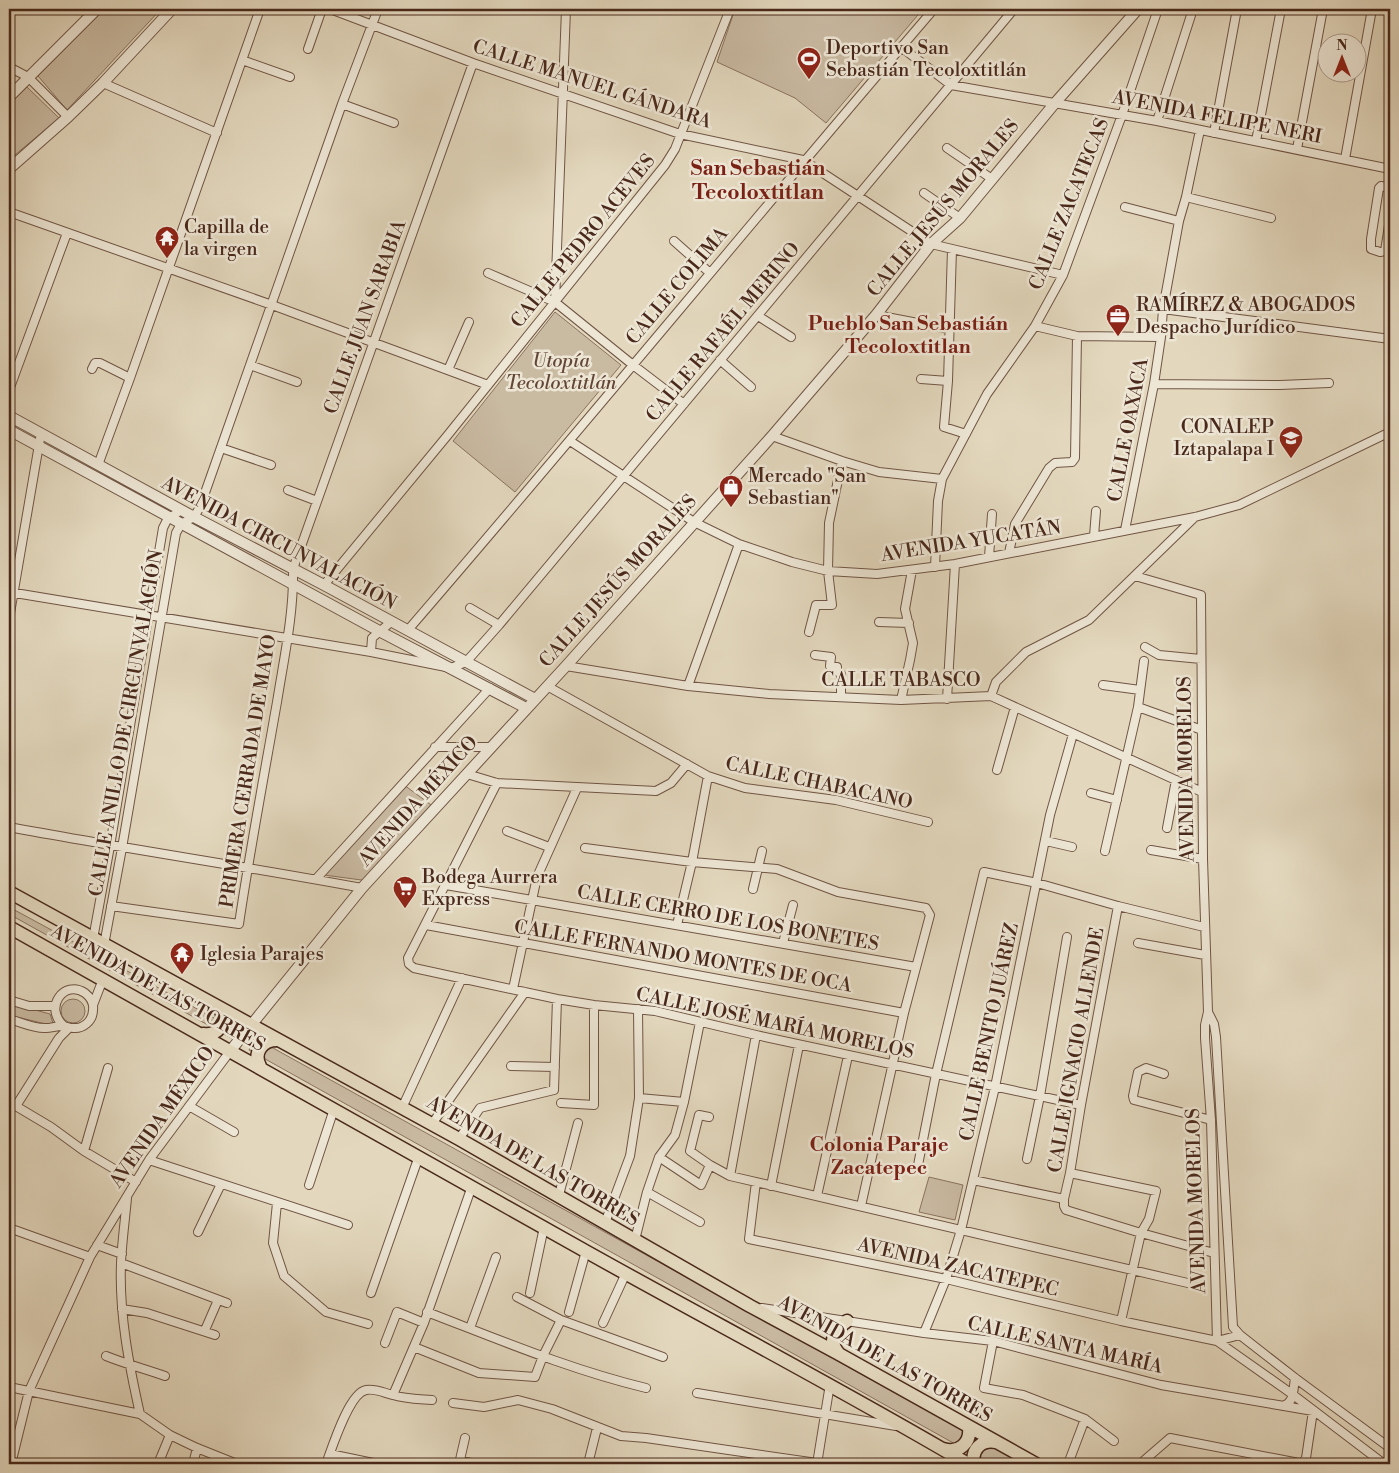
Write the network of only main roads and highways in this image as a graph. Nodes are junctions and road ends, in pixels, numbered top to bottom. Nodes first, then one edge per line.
1 (9, 892) edge
2 (9, 927) edge
3 (220, 1009) junction
4 (203, 1034) junction
5 (277, 1040) junction
6 (260, 1066) junction
7 (847, 1322) road end
8 (839, 1354) junction
9 (969, 1427) junction
10 (996, 1442) junction
11 (943, 1449) junction
12 (968, 1464) edge
13 (974, 1464) edge
14 (1036, 1464) edge

1 - 3 main road, AVENIDA DE LAS TORRES
2 - 4 main road, AVENIDA DE LAS TORRES
3 - 4 main road
3 - 5 main road, AVENIDA DE LAS TORRES
4 - 6 main road, AVENIDA DE LAS TORRES
5 - 6 main road
5 - 8 main road, AVENIDA DE LAS TORRES
6 - 11 main road, AVENIDA DE LAS TORRES
7 - 8 main road
8 - 9 main road, AVENIDA DE LAS TORRES
9 - 10 main road, AVENIDA DE LAS TORRES
9 - 11 main road
10 - 13 main road
10 - 14 main road, AVENIDA DE LAS TORRES
11 - 12 main road, AVENIDA DE LAS TORRES

